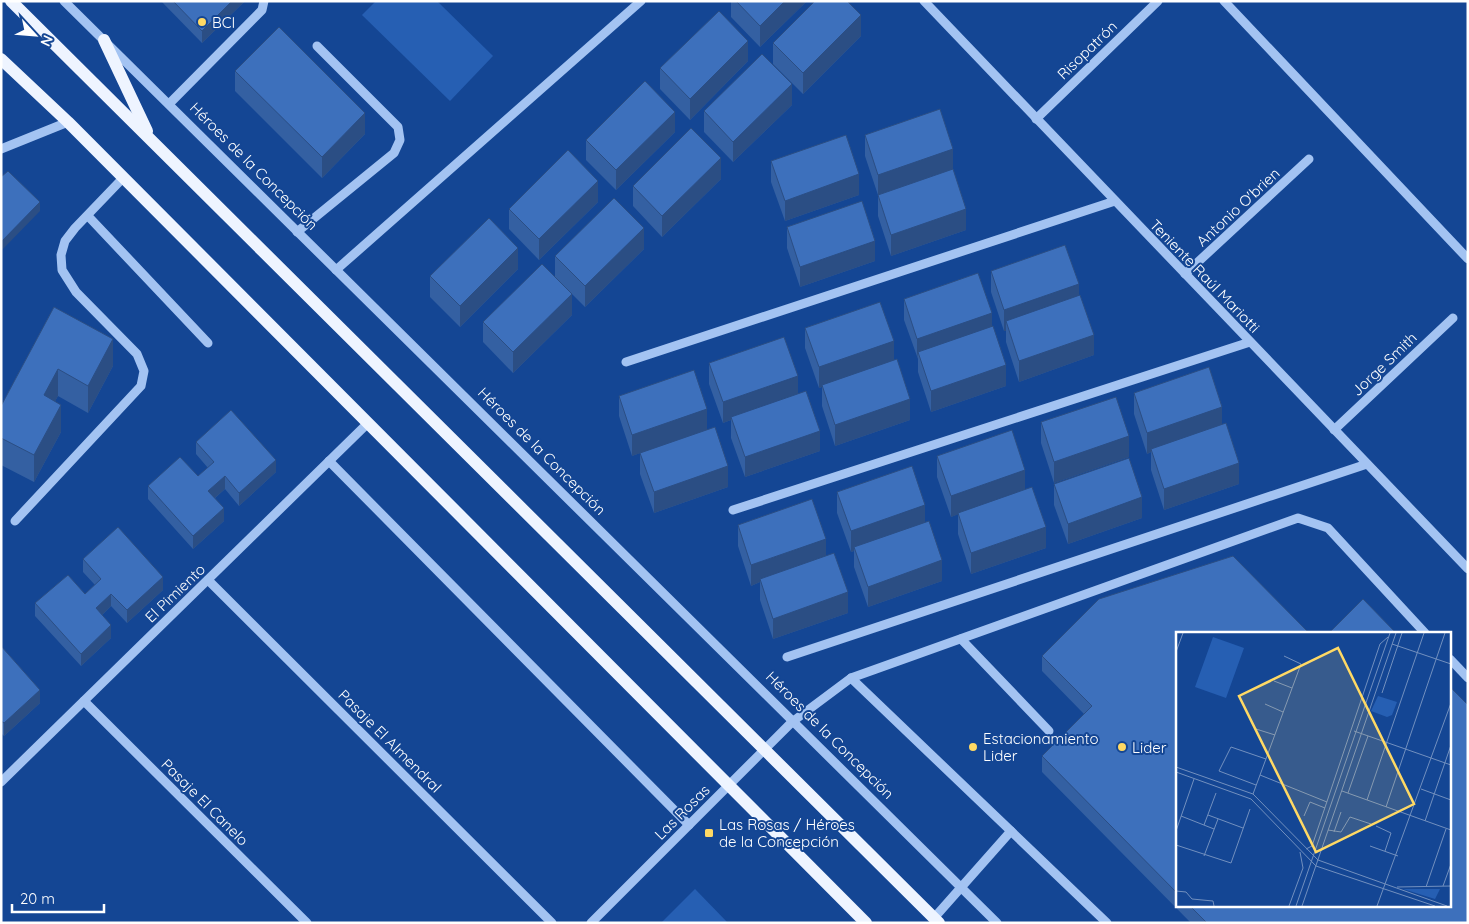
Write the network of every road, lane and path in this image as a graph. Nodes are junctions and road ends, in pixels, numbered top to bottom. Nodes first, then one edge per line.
1 (12, 1) edge
2 (64, 1) edge
3 (264, 1) edge
4 (641, 1) edge
5 (924, 1) edge
6 (1158, 1) edge
7 (1224, 1) edge
8 (104, 40) junction
9 (317, 46) dead end
10 (1, 59) edge
11 (169, 104) junction
12 (1036, 120) junction
13 (68, 122) junction
14 (151, 140) junction
15 (1, 149) edge
16 (1308, 159) dead end
17 (123, 178) junction
18 (1114, 201) junction
19 (88, 216) junction
20 (297, 232) junction
21 (1468, 258) edge
22 (336, 270) junction
23 (1185, 274) junction
24 (1453, 318) dead end
25 (1250, 342) junction
26 (208, 343) dead end
27 (626, 362) dead end
28 (368, 424) junction
29 (1334, 430) junction
30 (330, 461) junction
31 (1367, 464) junction
32 (733, 510) dead end
33 (15, 521) dead end
34 (1468, 569) edge
35 (208, 580) junction
36 (1425, 632) edge
37 (961, 639) junction
38 (787, 656) dead end
39 (1452, 661) edge
40 (851, 678) junction
41 (1468, 678) edge
42 (84, 701) junction
43 (792, 722) junction
44 (1049, 731) dead end
45 (764, 749) junction
46 (1, 782) edge
47 (728, 785) junction
48 (689, 825) junction
49 (1012, 831) junction
50 (961, 888) junction
51 (936, 920) edge
52 (307, 923) edge
53 (552, 923) edge
54 (591, 923) edge
55 (866, 923) edge
56 (997, 923) edge
57 (1107, 923) edge

1 - 14 main road
2 - 8 street, Héroes de la Concepción
3 - 11 street
4 - 22 street
5 - 12 street, Teniente Raúl Mariotti
6 - 12 street, Risopatrón
7 - 21 street
8 - 11 street, Héroes de la Concepción
8 - 14 main road
9 - 20 street
10 - 13 main road
11 - 20 street, Héroes de la Concepción
12 - 18 street, Teniente Raúl Mariotti
13 - 15 street
13 - 17 main road
14 - 45 main road
16 - 23 street, Antonio O'brien
17 - 19 street
17 - 28 main road
18 - 23 street, Teniente Raúl Mariotti
18 - 27 street
19 - 26 street
19 - 33 street
20 - 22 street, Héroes de la Concepción
22 - 43 street, Héroes de la Concepción
23 - 25 street, Teniente Raúl Mariotti
24 - 29 street, Jorge Smith
25 - 29 street, Teniente Raúl Mariotti
25 - 32 street
28 - 30 street, El Pimiento
28 - 47 main road
29 - 31 street, Teniente Raúl Mariotti
30 - 35 street, El Pimiento
30 - 48 street
31 - 34 street, Teniente Raúl Mariotti
31 - 38 street
35 - 42 street, El Pimiento
35 - 53 street, Pasaje El Almendral
36 - 37 street, Las Rosas
37 - 40 street, Las Rosas
37 - 44 street
39 - 41 street
40 - 43 street, Las Rosas
40 - 49 street
42 - 46 street, El Pimiento
42 - 52 street, Pasaje El Canelo
43 - 45 street, Las Rosas
43 - 50 street, Héroes de la Concepción
45 - 47 street, Las Rosas
45 - 51 main road
47 - 48 street, Las Rosas
47 - 55 main road
48 - 54 street, Las Rosas
49 - 50 street
49 - 57 street
50 - 51 street
50 - 56 street, Héroes de la Concepción

